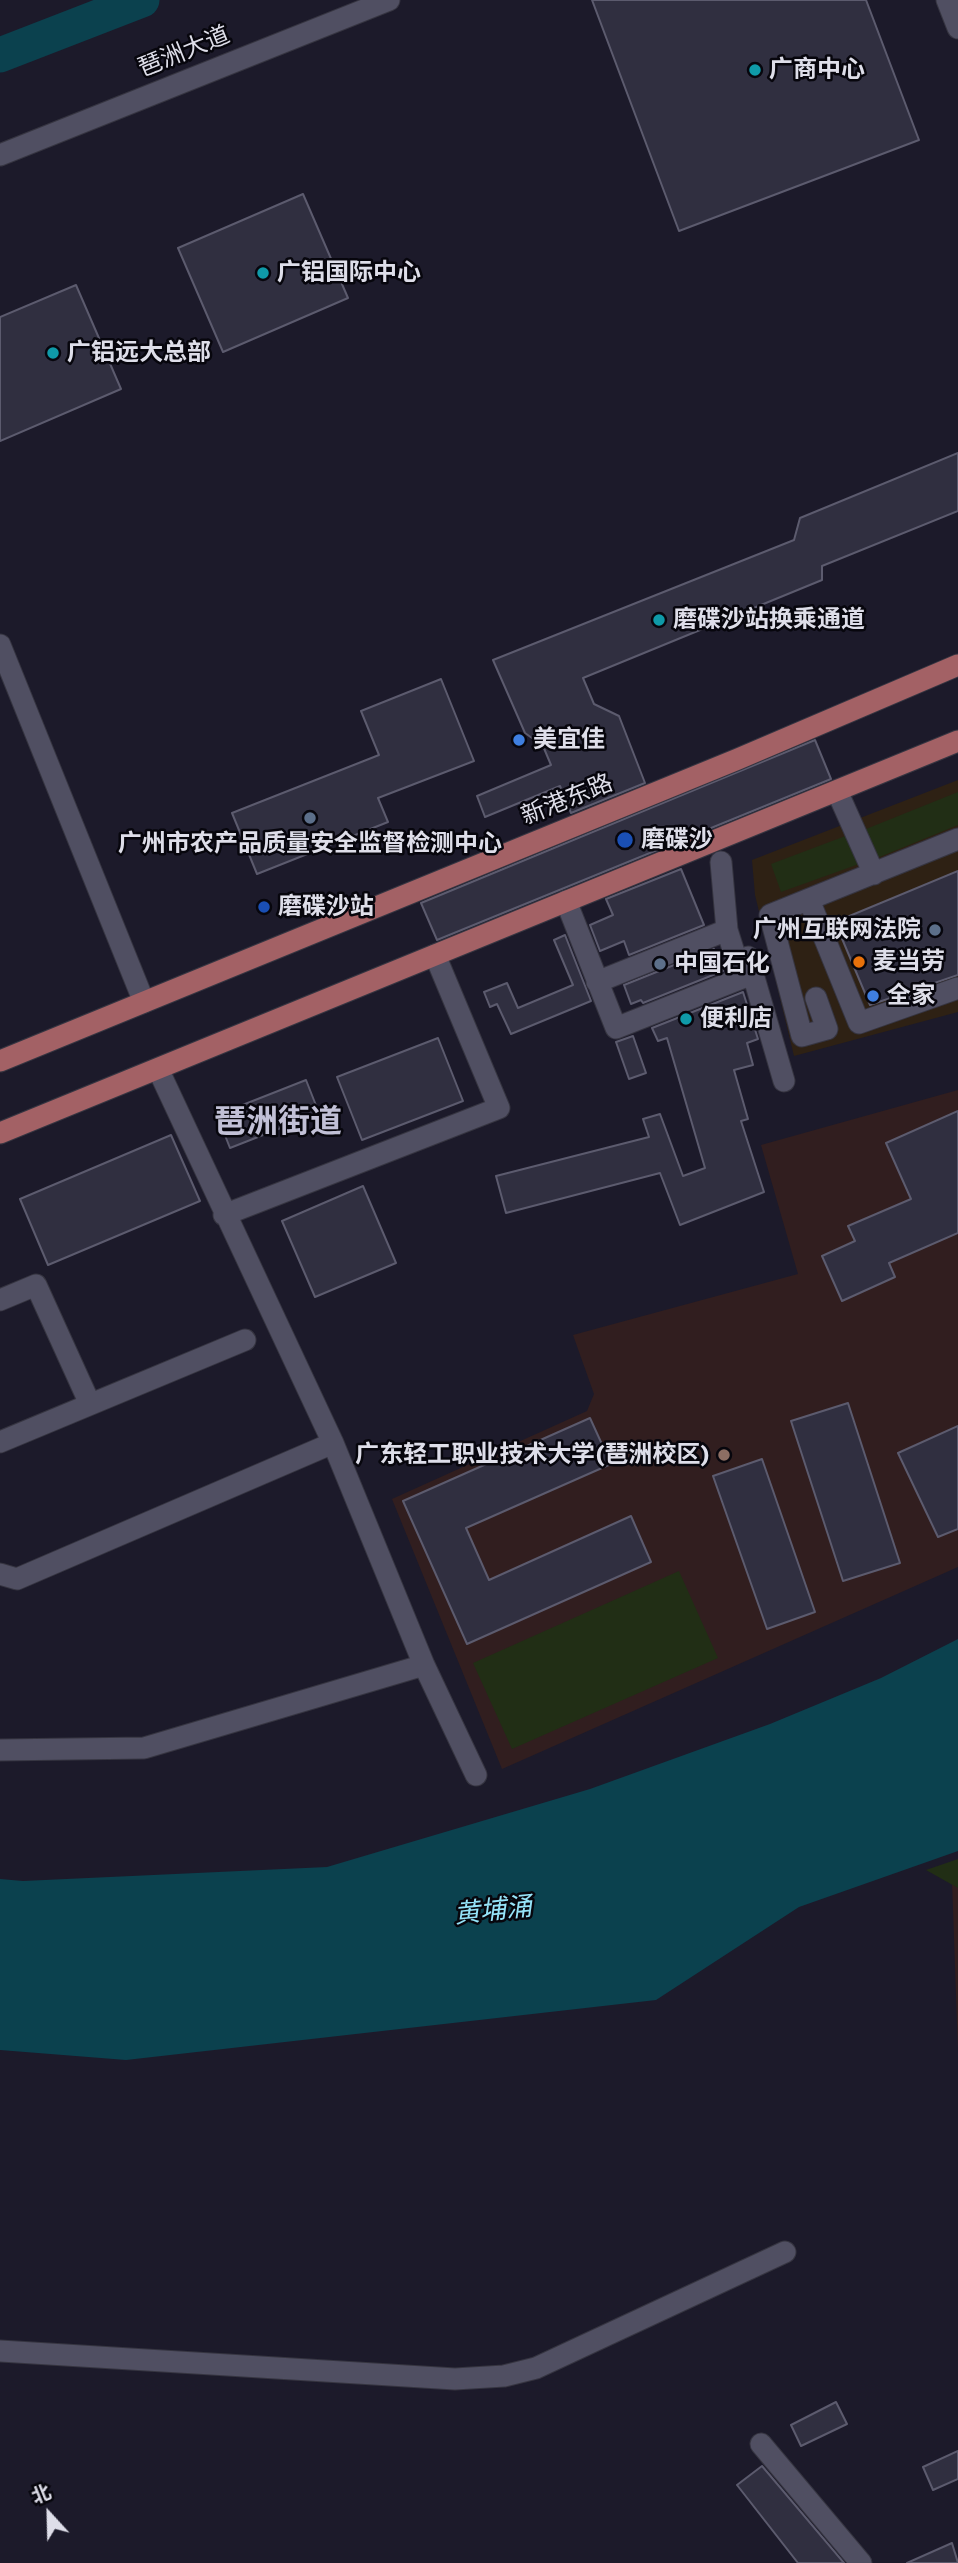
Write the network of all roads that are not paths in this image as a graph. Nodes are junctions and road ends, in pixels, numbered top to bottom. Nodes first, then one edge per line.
1 (388, 0) edge
2 (947, 0) edge
3 (958, 29) edge
4 (0, 155) edge
5 (0, 645) edge
6 (958, 665) edge
7 (958, 741) edge
8 (837, 791) junction
9 (958, 839) edge
10 (715, 841) junction
11 (721, 862) junction
12 (874, 874) junction
13 (809, 900) junction
14 (566, 901) junction
15 (727, 930) junction
16 (435, 955) junction
17 (597, 982) junction
18 (958, 988) edge
19 (816, 998) dead end
20 (144, 1002) junction
21 (0, 1061) edge
22 (158, 1069) junction
23 (784, 1082) dead end
24 (0, 1133) edge
25 (224, 1215) junction
26 (0, 1300) edge
27 (245, 1340) dead end
28 (90, 1404) junction
29 (0, 1442) edge
30 (333, 1443) junction
31 (6, 1580) edge
32 (424, 1665) junction
33 (0, 1750) edge
34 (475, 1775) dead end
35 (785, 2252) dead end
36 (0, 2351) edge
37 (761, 2444) dead end
38 (860, 2563) edge

1 - 4 street, 琶洲大道
2 - 3 street
5 - 20 street
6 - 20 main road, 新港东路
7 - 8 main road
8 - 10 main road
8 - 12 street
9 - 12 street
10 - 11 street
10 - 14 main road
11 - 15 street
11 - 23 street
12 - 13 street
13 - 18 street
13 - 19 street
14 - 16 main road
14 - 17 street
15 - 17 street
15 - 17 street
16 - 22 main road
16 - 25 street
20 - 21 main road, 新港东路
22 - 24 main road
22 - 25 street
25 - 30 street
26 - 28 street
27 - 28 street
28 - 29 street
30 - 31 street
30 - 32 street
32 - 33 street
32 - 34 street
35 - 36 street
37 - 38 street

